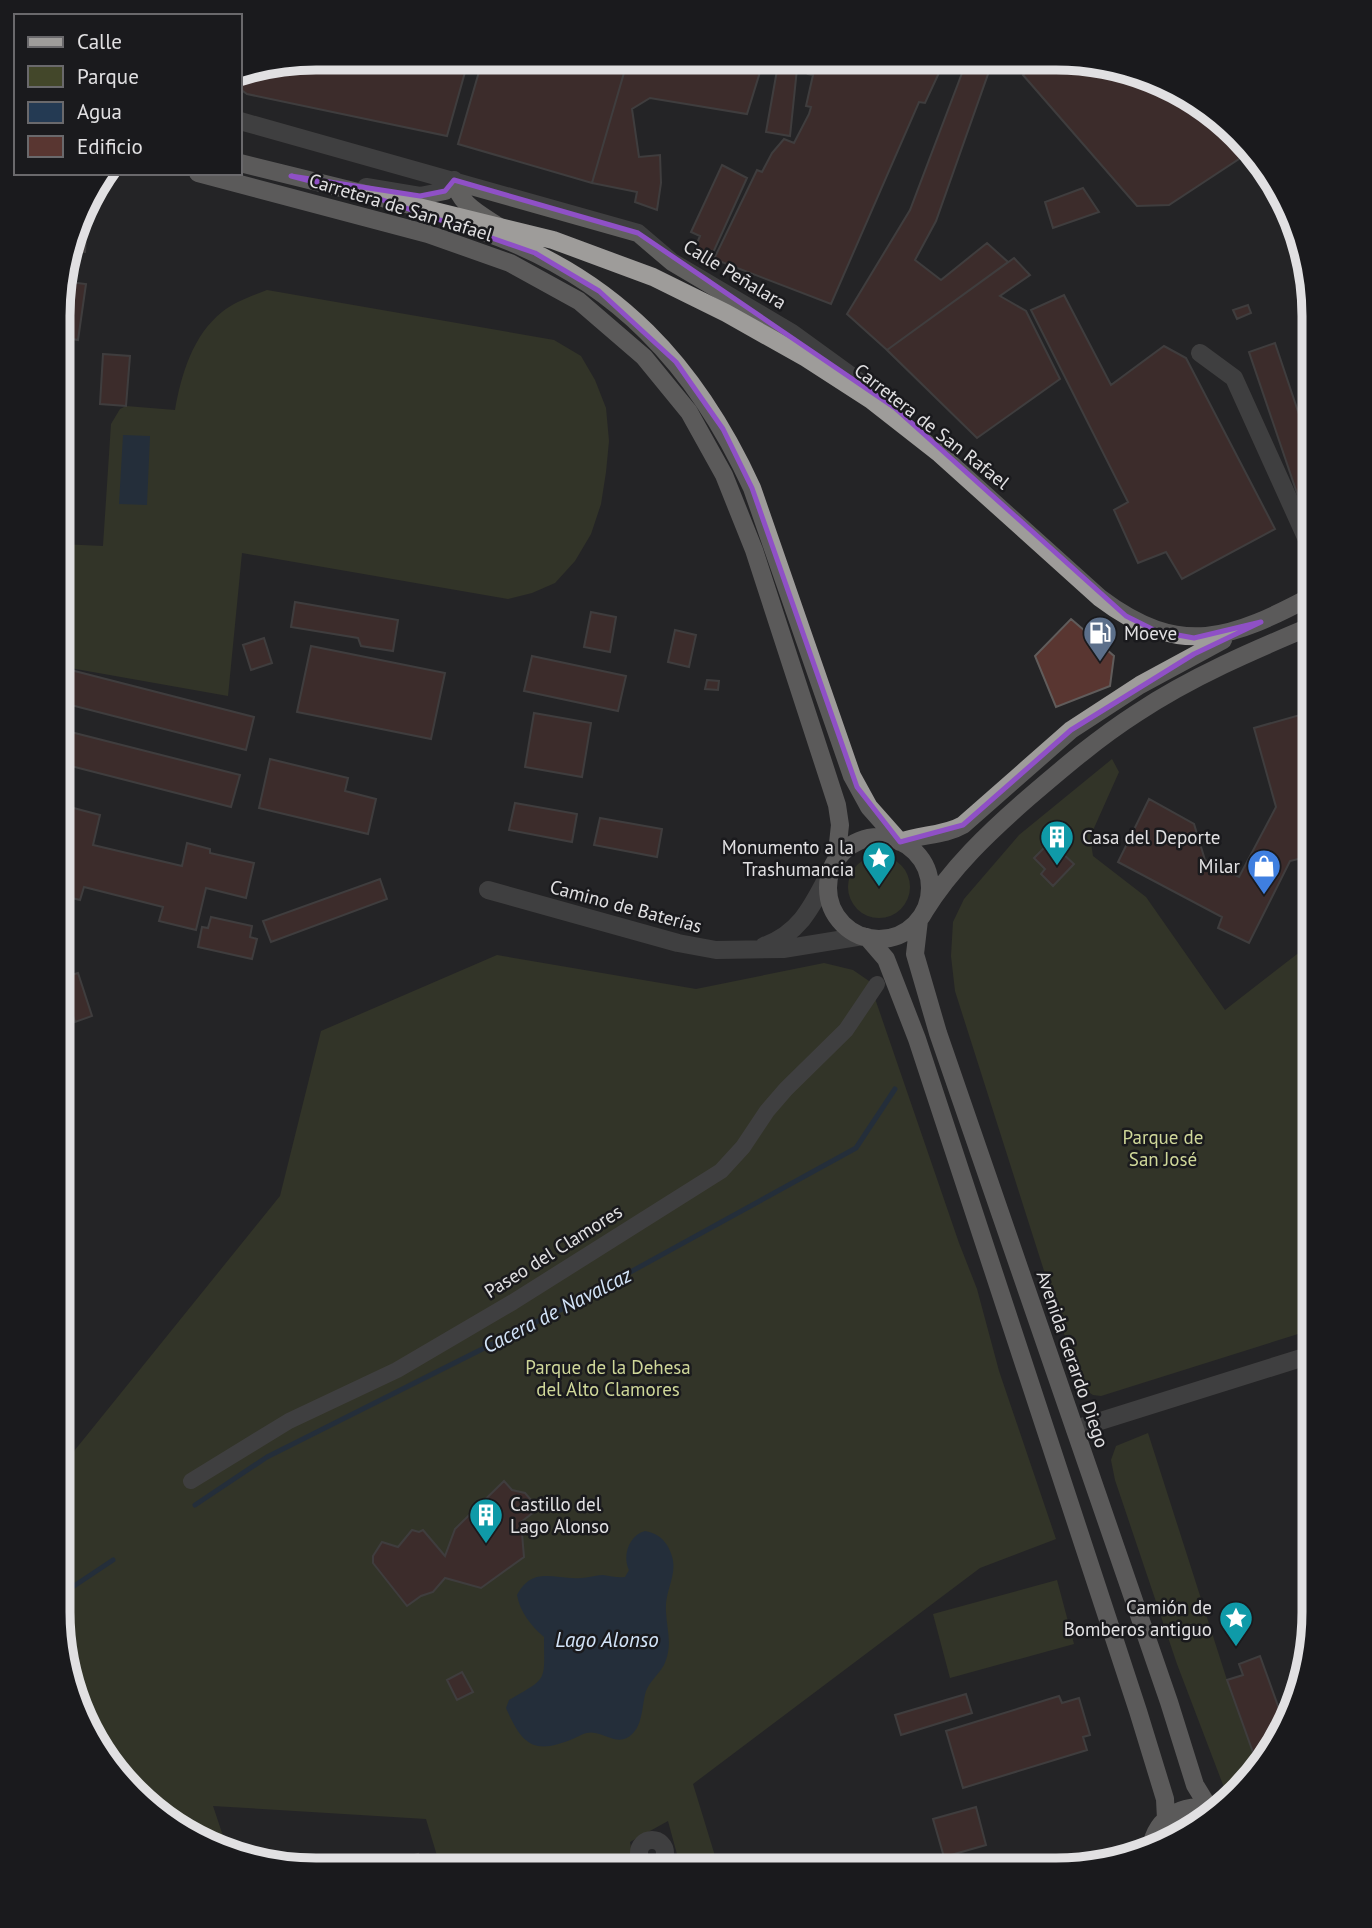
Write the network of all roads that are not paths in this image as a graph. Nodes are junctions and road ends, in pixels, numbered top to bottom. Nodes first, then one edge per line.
1 (242, 122) edge
2 (242, 164) edge
3 (206, 175) edge
4 (291, 176) junction
5 (454, 180) junction
6 (380, 199) junction
7 (499, 227) junction
8 (1200, 353) dead end
9 (958, 470) junction
10 (1302, 528) edge
11 (1302, 601) edge
12 (1261, 622) junction
13 (1302, 630) edge
14 (900, 842) junction
15 (834, 866) junction
16 (488, 890) dead end
17 (921, 916) junction
18 (865, 937) junction
19 (756, 949) junction
20 (877, 984) dead end
21 (1301, 1358) edge
22 (1075, 1429) junction
23 (191, 1481) dead end
24 (1210, 1804) edge
25 (1203, 1809) edge
26 (1166, 1819) junction
27 (1155, 1837) edge
28 (664, 1857) edge
29 (641, 1858) edge

1 - 5 street, Calle Peñalara
2 - 4 main road, Carretera de San Rafael
3 - 15 main road, Carretera de San Rafael
4 - 5 street
4 - 6 main road, Carretera de San Rafael
5 - 7 street
5 - 9 street, Calle Peñalara
6 - 7 main road, Carretera de San Rafael
6 - 14 main road, Carretera de San Rafael
7 - 9 main road, Carretera de San Rafael
8 - 10 street
9 - 12 main road, Carretera de San Rafael
11 - 12 main road, Carretera de San Rafael
12 - 14 main road
13 - 17 main road
14 - 15 main road
14 - 17 main road
15 - 18 main road
15 - 19 street, Camino de Baterías
16 - 19 street, Camino de Baterías
17 - 18 main road
17 - 22 main road, Avenida Gerardo Diego
18 - 19 street, Camino de Baterías
18 - 26 main road
20 - 23 street, Paseo del Clamores
21 - 22 street
22 - 24 main road, Avenida Gerardo Diego
25 - 26 main road
26 - 27 main road
28 - 29 street

